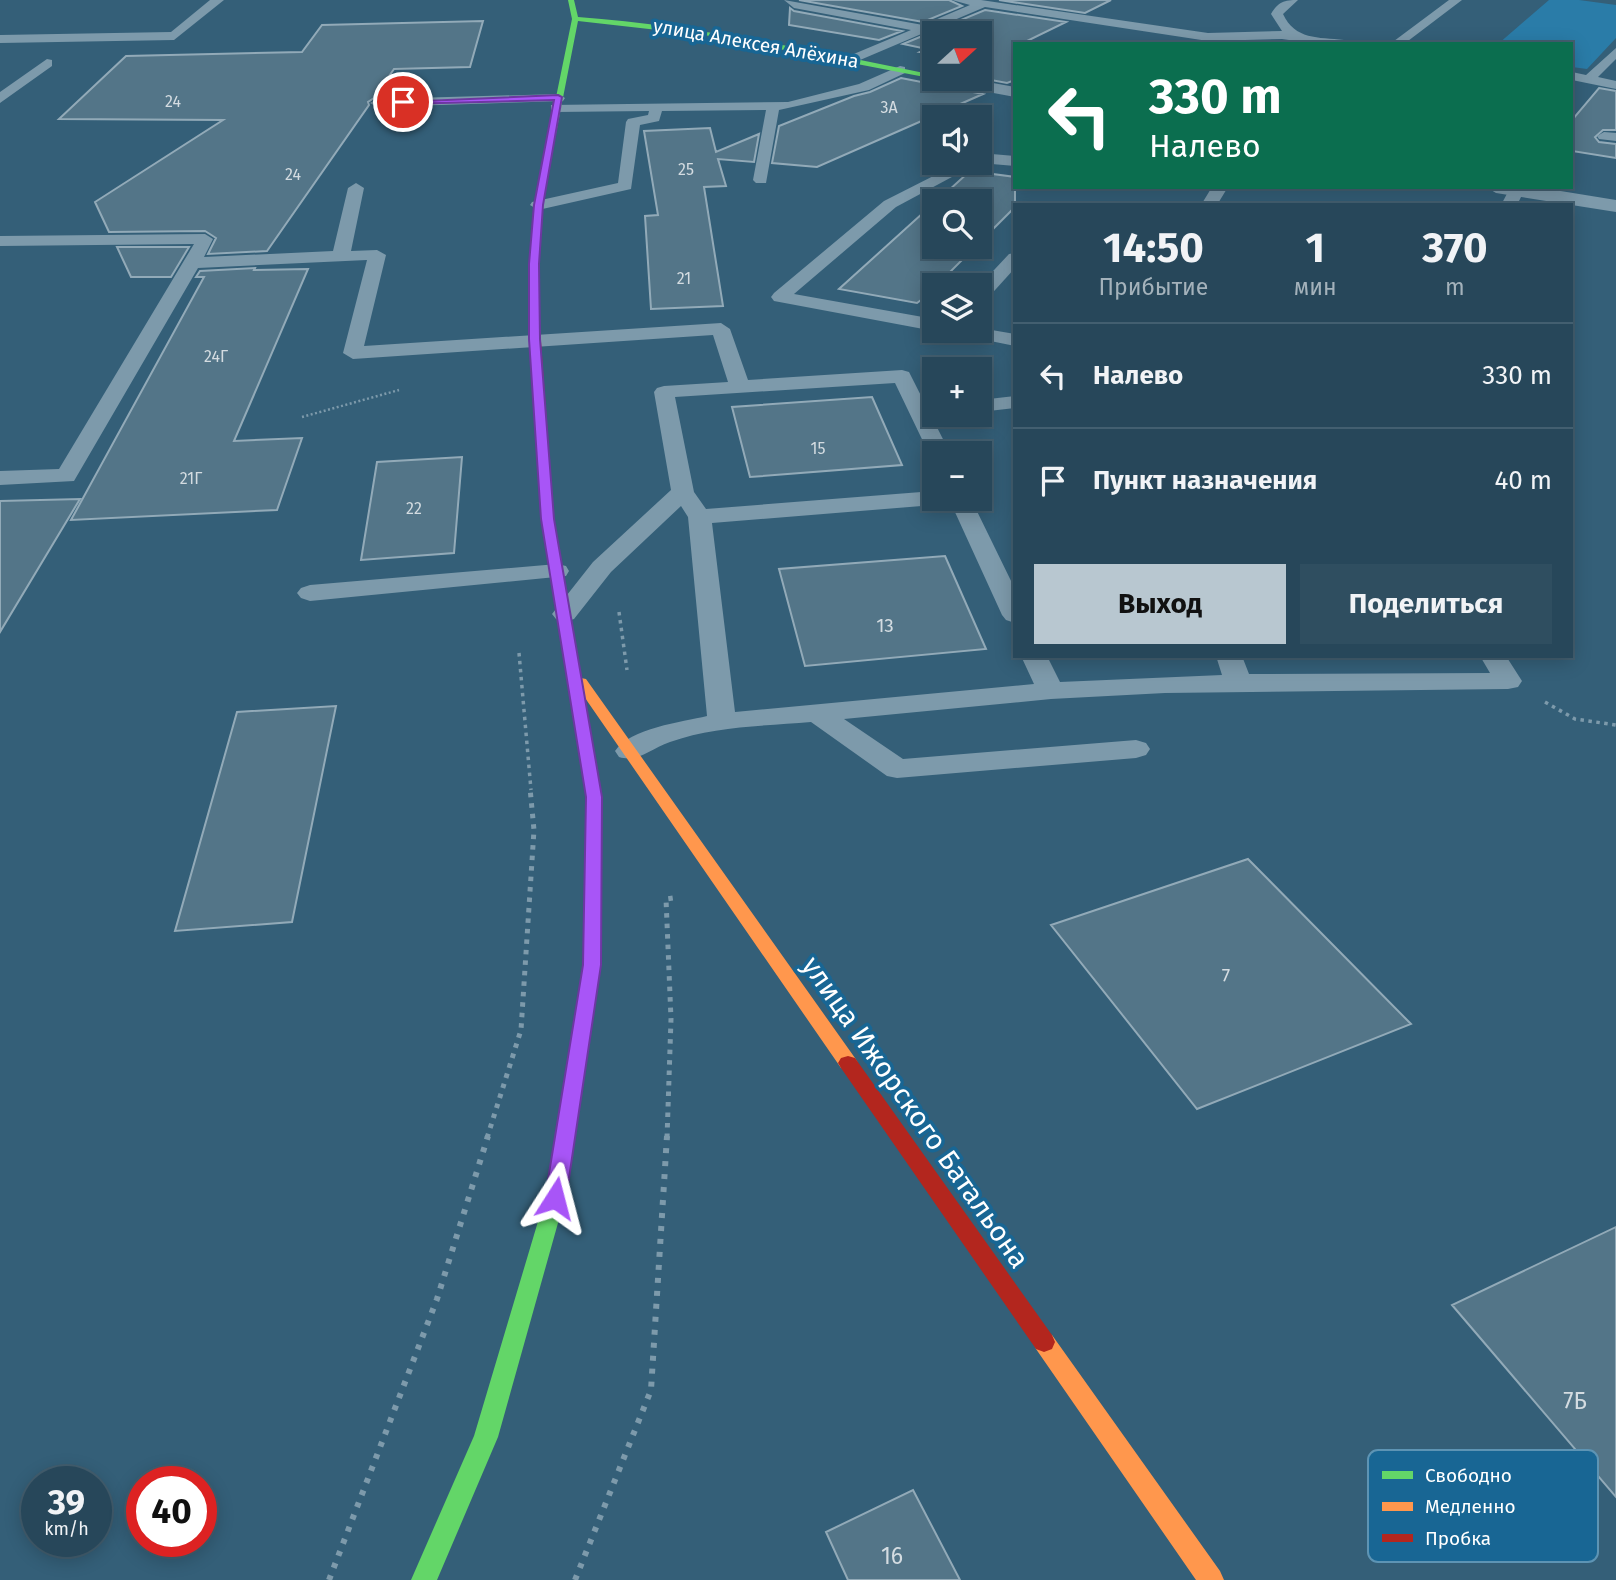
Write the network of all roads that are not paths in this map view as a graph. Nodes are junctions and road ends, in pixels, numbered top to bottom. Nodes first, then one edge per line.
1 (218, 0) edge
2 (571, 0) edge
3 (790, 0) edge
4 (958, 0) edge
5 (1292, 0) edge
6 (1456, 0) edge
7 (983, 4) junction
8 (1079, 5) dead end
9 (1057, 15) junction
10 (575, 19) junction
11 (944, 21) edge
12 (922, 28) edge
13 (922, 31) edge
14 (1293, 36) junction
15 (0, 39) edge
16 (1331, 42) edge
17 (1399, 42) edge
18 (1616, 52) edge
19 (853, 59) junction
20 (47, 63) dead end
21 (900, 70) junction
22 (922, 75) edge
23 (1573, 76) edge
24 (1589, 79) junction
25 (1616, 85) edge
26 (992, 88) edge
27 (1013, 92) edge
28 (0, 99) edge
29 (377, 103) dead end
30 (557, 103) junction
31 (773, 107) junction
32 (656, 109) junction
33 (992, 159) edge
34 (1013, 161) edge
35 (947, 175) edge
36 (761, 180) dead end
37 (356, 188) dead end
38 (1507, 194) edge
39 (538, 205) junction
40 (1616, 206) edge
41 (0, 241) edge
42 (341, 256) junction
43 (1013, 260) edge
44 (192, 263) junction
45 (992, 283) edge
46 (922, 322) edge
47 (992, 336) edge
48 (535, 339) junction
49 (1013, 340) edge
50 (740, 387) junction
51 (1013, 402) edge
52 (992, 405) edge
53 (922, 406) edge
54 (0, 478) edge
55 (683, 492) junction
56 (922, 499) edge
57 (966, 511) edge
58 (700, 517) junction
59 (557, 571) junction
60 (310, 593) dead end
61 (1013, 611) edge
62 (565, 614) junction
63 (1035, 658) edge
64 (1230, 658) edge
65 (1494, 658) edge
66 (576, 675) junction
67 (1239, 683) junction
68 (1051, 691) junction
69 (817, 713) junction
70 (722, 723) junction
71 (1136, 749) dead end
72 (629, 751) junction
73 (424, 1580) edge
74 (1211, 1580) edge

1 - 15 lane
2 - 10 street, улица Ижорского Батальона
3 - 12 lane
4 - 7 lane
5 - 14 lane
6 - 17 lane
7 - 9 lane
7 - 11 lane
8 - 9 lane
9 - 14 lane
10 - 19 street, улица Алексея Алёхина
10 - 30 street, улица Ижорского Батальона
13 - 19 lane
14 - 16 lane
18 - 24 lane
19 - 21 street, улица Алексея Алёхина
20 - 28 lane
21 - 22 street, улица Алексея Алёхина
21 - 31 lane
23 - 24 lane
24 - 25 lane
26 - 27 street
29 - 30 lane
30 - 32 lane
30 - 39 street, улица Ижорского Батальона
31 - 32 lane
31 - 36 lane
32 - 39 lane
33 - 34 lane
35 - 46 lane
37 - 42 lane
38 - 40 street
39 - 48 street, улица Ижорского Батальона
41 - 44 lane
42 - 44 lane
42 - 48 lane
43 - 45 lane
44 - 54 lane
47 - 49 lane
48 - 50 lane
48 - 59 street, улица Ижорского Батальона
50 - 53 lane
50 - 55 lane
51 - 52 lane
55 - 58 lane
55 - 62 lane
56 - 58 lane
57 - 61 lane
58 - 70 lane
59 - 60 lane
59 - 62 street, улица Ижорского Батальона
62 - 66 street, улица Ижорского Батальона
63 - 68 lane
64 - 67 lane
65 - 67 lane
66 - 72 street, улица Ижорского Батальона
66 - 73 street, улица Ижорского Батальона
67 - 68 lane
68 - 69 lane
69 - 70 lane
69 - 71 lane
70 - 72 lane
72 - 74 street, улица Ижорского Батальона

